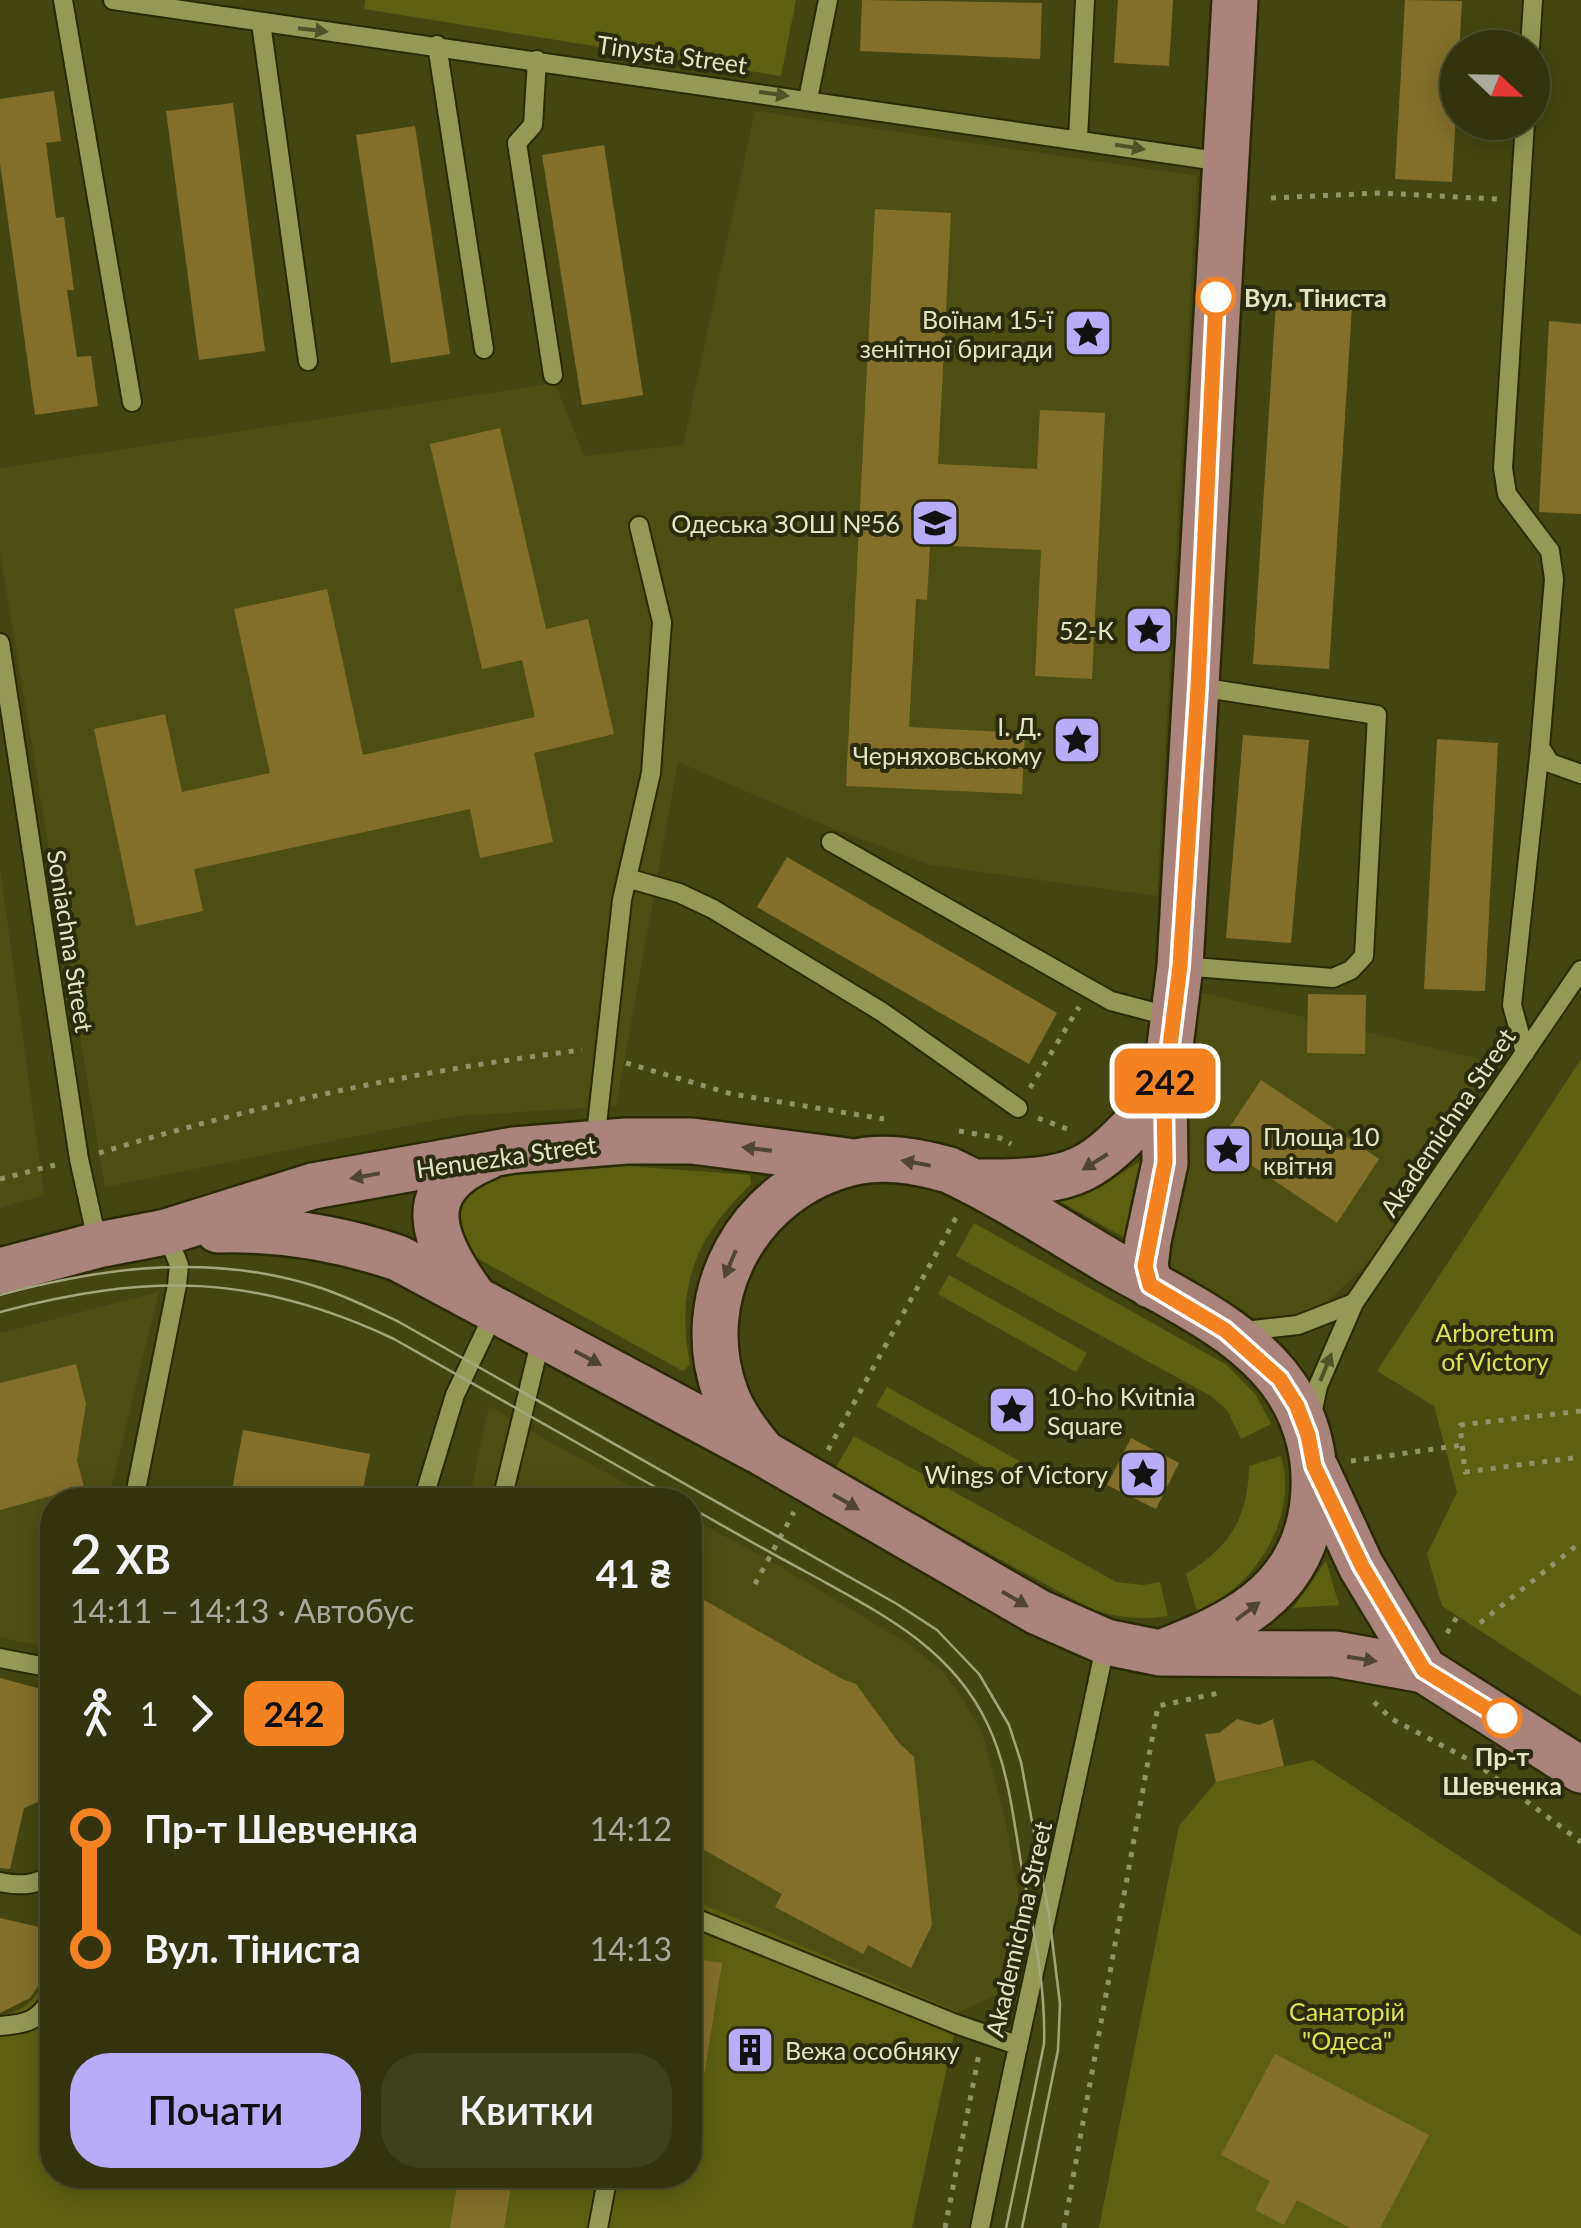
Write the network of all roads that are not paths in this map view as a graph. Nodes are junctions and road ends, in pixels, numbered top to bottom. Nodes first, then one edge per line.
1 (63, 0) edge
2 (113, 0) edge
3 (828, 0) edge
4 (1085, 0) edge
5 (1235, 0) edge
6 (1532, 0) edge
7 (261, 23) junction
8 (1531, 30) edge
9 (437, 46) junction
10 (537, 60) junction
11 (808, 99) junction
12 (1078, 139) junction
13 (1524, 140) edge
14 (1224, 162) junction
15 (484, 349) dead end
16 (308, 362) dead end
17 (552, 375) dead end
18 (132, 402) dead end
19 (639, 526) dead end
20 (0, 643) edge
21 (3, 686) edge
22 (1198, 687) junction
23 (1540, 747) junction
24 (1581, 774) edge
25 (831, 842) dead end
26 (627, 878) junction
27 (1180, 966) junction
28 (1581, 970) edge
29 (1174, 1018) junction
30 (1524, 1053) junction
31 (1164, 1094) junction
32 (1018, 1108) road end
33 (595, 1143) junction
34 (514, 1150) junction
35 (854, 1162) junction
36 (975, 1182) junction
37 (166, 1232) junction
38 (98, 1246) junction
39 (0, 1271) edge
40 (1150, 1285) junction
41 (484, 1302) junction
42 (1354, 1303) junction
43 (1225, 1330) junction
44 (542, 1334) junction
45 (1311, 1450) junction
46 (763, 1453) junction
47 (136, 1488) edge
48 (427, 1488) edge
49 (505, 1488) edge
50 (1106, 1642) junction
51 (1160, 1653) junction
52 (0, 1658) edge
53 (40, 1666) edge
54 (1424, 1670) junction
55 (1581, 1770) edge
56 (40, 1881) edge
57 (0, 1882) edge
58 (702, 1921) edge
59 (40, 2012) edge
60 (0, 2026) edge
61 (1016, 2044) junction
62 (606, 2188) edge
63 (598, 2228) edge
64 (980, 2228) edge

1 - 18 street
2 - 7 street, Tinysta Street
3 - 11 street
4 - 12 street
5 - 14 main road
6 - 8 street
7 -> 9 street, Tinysta Street
7 - 16 street
9 - 10 street, Tinysta Street
9 - 15 street
10 -> 11 street, Tinysta Street
10 - 17 street
11 - 12 street, Tinysta Street
12 -> 14 street, Tinysta Street
13 - 23 street
14 - 22 main road
19 - 26 street
20 - 21 street, Soniachna Street
21 - 38 street, Soniachna Street
22 - 27 main road
22 - 27 street
23 - 24 street
23 - 30 street
25 - 29 street
26 - 32 street
26 - 33 street
27 - 29 main road
28 - 30 street, Akademichna Street
29 - 31 main road
30 - 42 street, Akademichna Street
31 -> 36 main road
31 - 40 main road
33 - 34 main road, Henuezka Street
35 -> 33 main road, Henuezka Street
34 -> 37 main road, Henuezka Street
34 - 41 main road
36 -> 35 main road
35 -> 46 main road
36 - 40 main road
37 - 38 main road, Henuezka Street
37 - 41 main road, Henuezka Street
37 - 47 street
38 - 39 main road, Henuezka Street
40 - 43 main road
41 - 44 main road, Henuezka Street
41 - 48 street
42 - 43 street
45 -> 42 street, Akademichna Street
43 - 45 main road
44 -> 46 main road, Henuezka Street
44 - 49 street
51 -> 45 main road
45 - 54 main road
46 -> 50 main road
50 - 51 main road
50 - 61 street, Akademichna Street
51 -> 54 main road
52 - 53 street
54 - 55 main road
56 - 57 street
58 - 61 street
59 - 60 street
61 - 64 street, Akademichna Street
62 - 63 street

